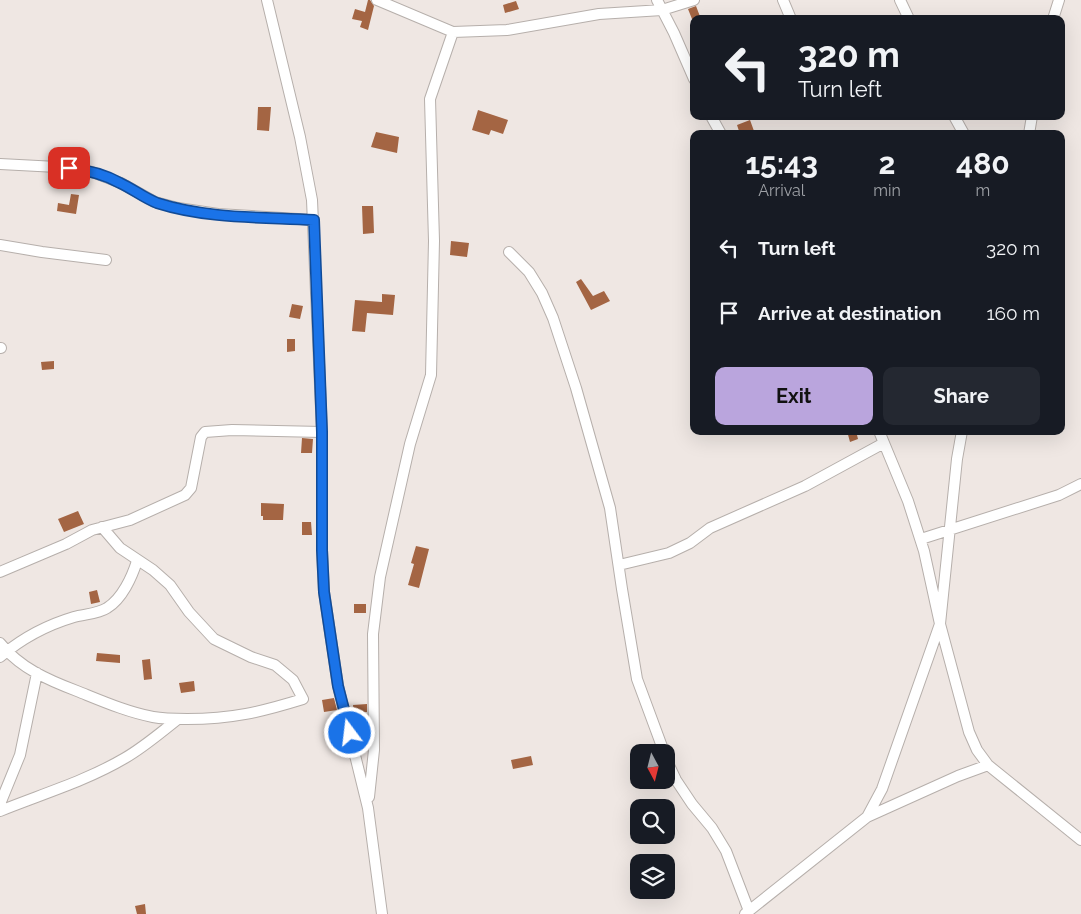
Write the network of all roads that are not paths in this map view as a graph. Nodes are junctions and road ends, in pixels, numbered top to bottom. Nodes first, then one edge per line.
1 (267, 0) edge
2 (377, 0) edge
3 (657, 0) edge
4 (694, 0) edge
5 (783, 0) edge
6 (900, 0) edge
7 (1059, 0) edge
8 (662, 10) junction
9 (789, 15) edge
10 (907, 15) edge
11 (1054, 15) edge
12 (453, 32) junction
13 (690, 70) edge
14 (0, 164) edge
15 (314, 220) junction
16 (0, 245) edge
17 (509, 252) dead end
18 (106, 260) dead end
19 (322, 432) junction
20 (881, 435) edge
21 (961, 435) edge
22 (884, 443) junction
23 (1081, 484) edge
24 (102, 527) junction
25 (949, 530) junction
26 (920, 539) junction
27 (137, 561) junction
28 (619, 565) junction
29 (0, 572) edge
30 (940, 624) junction
31 (2, 650) edge
32 (37, 673) junction
33 (178, 719) junction
34 (660, 744) edge
35 (988, 766) junction
36 (675, 778) edge
37 (0, 804) edge
38 (368, 808) junction
39 (0, 811) edge
40 (867, 816) junction
41 (1081, 840) edge
42 (747, 912) edge
43 (382, 914) edge

1 - 15 street
2 - 12 street
3 - 8 street
4 - 8 street
5 - 9 street
6 - 10 street
7 - 11 street
8 - 12 street
8 - 13 street
12 - 38 street
14 - 15 street
15 - 19 street
16 - 18 street
17 - 28 street
19 - 24 street
19 - 38 street
20 - 22 street
21 - 25 street
22 - 26 street
22 - 28 street
23 - 25 street
24 - 27 street
24 - 29 street
25 - 26 street
25 - 30 street
26 - 30 street
27 - 31 street
27 - 33 street
28 - 34 street
30 - 35 street
30 - 40 street
31 - 32 street
32 - 33 street
32 - 37 street
33 - 39 street
35 - 40 street
35 - 41 street
36 - 42 street
38 - 43 street
40 - 42 street

